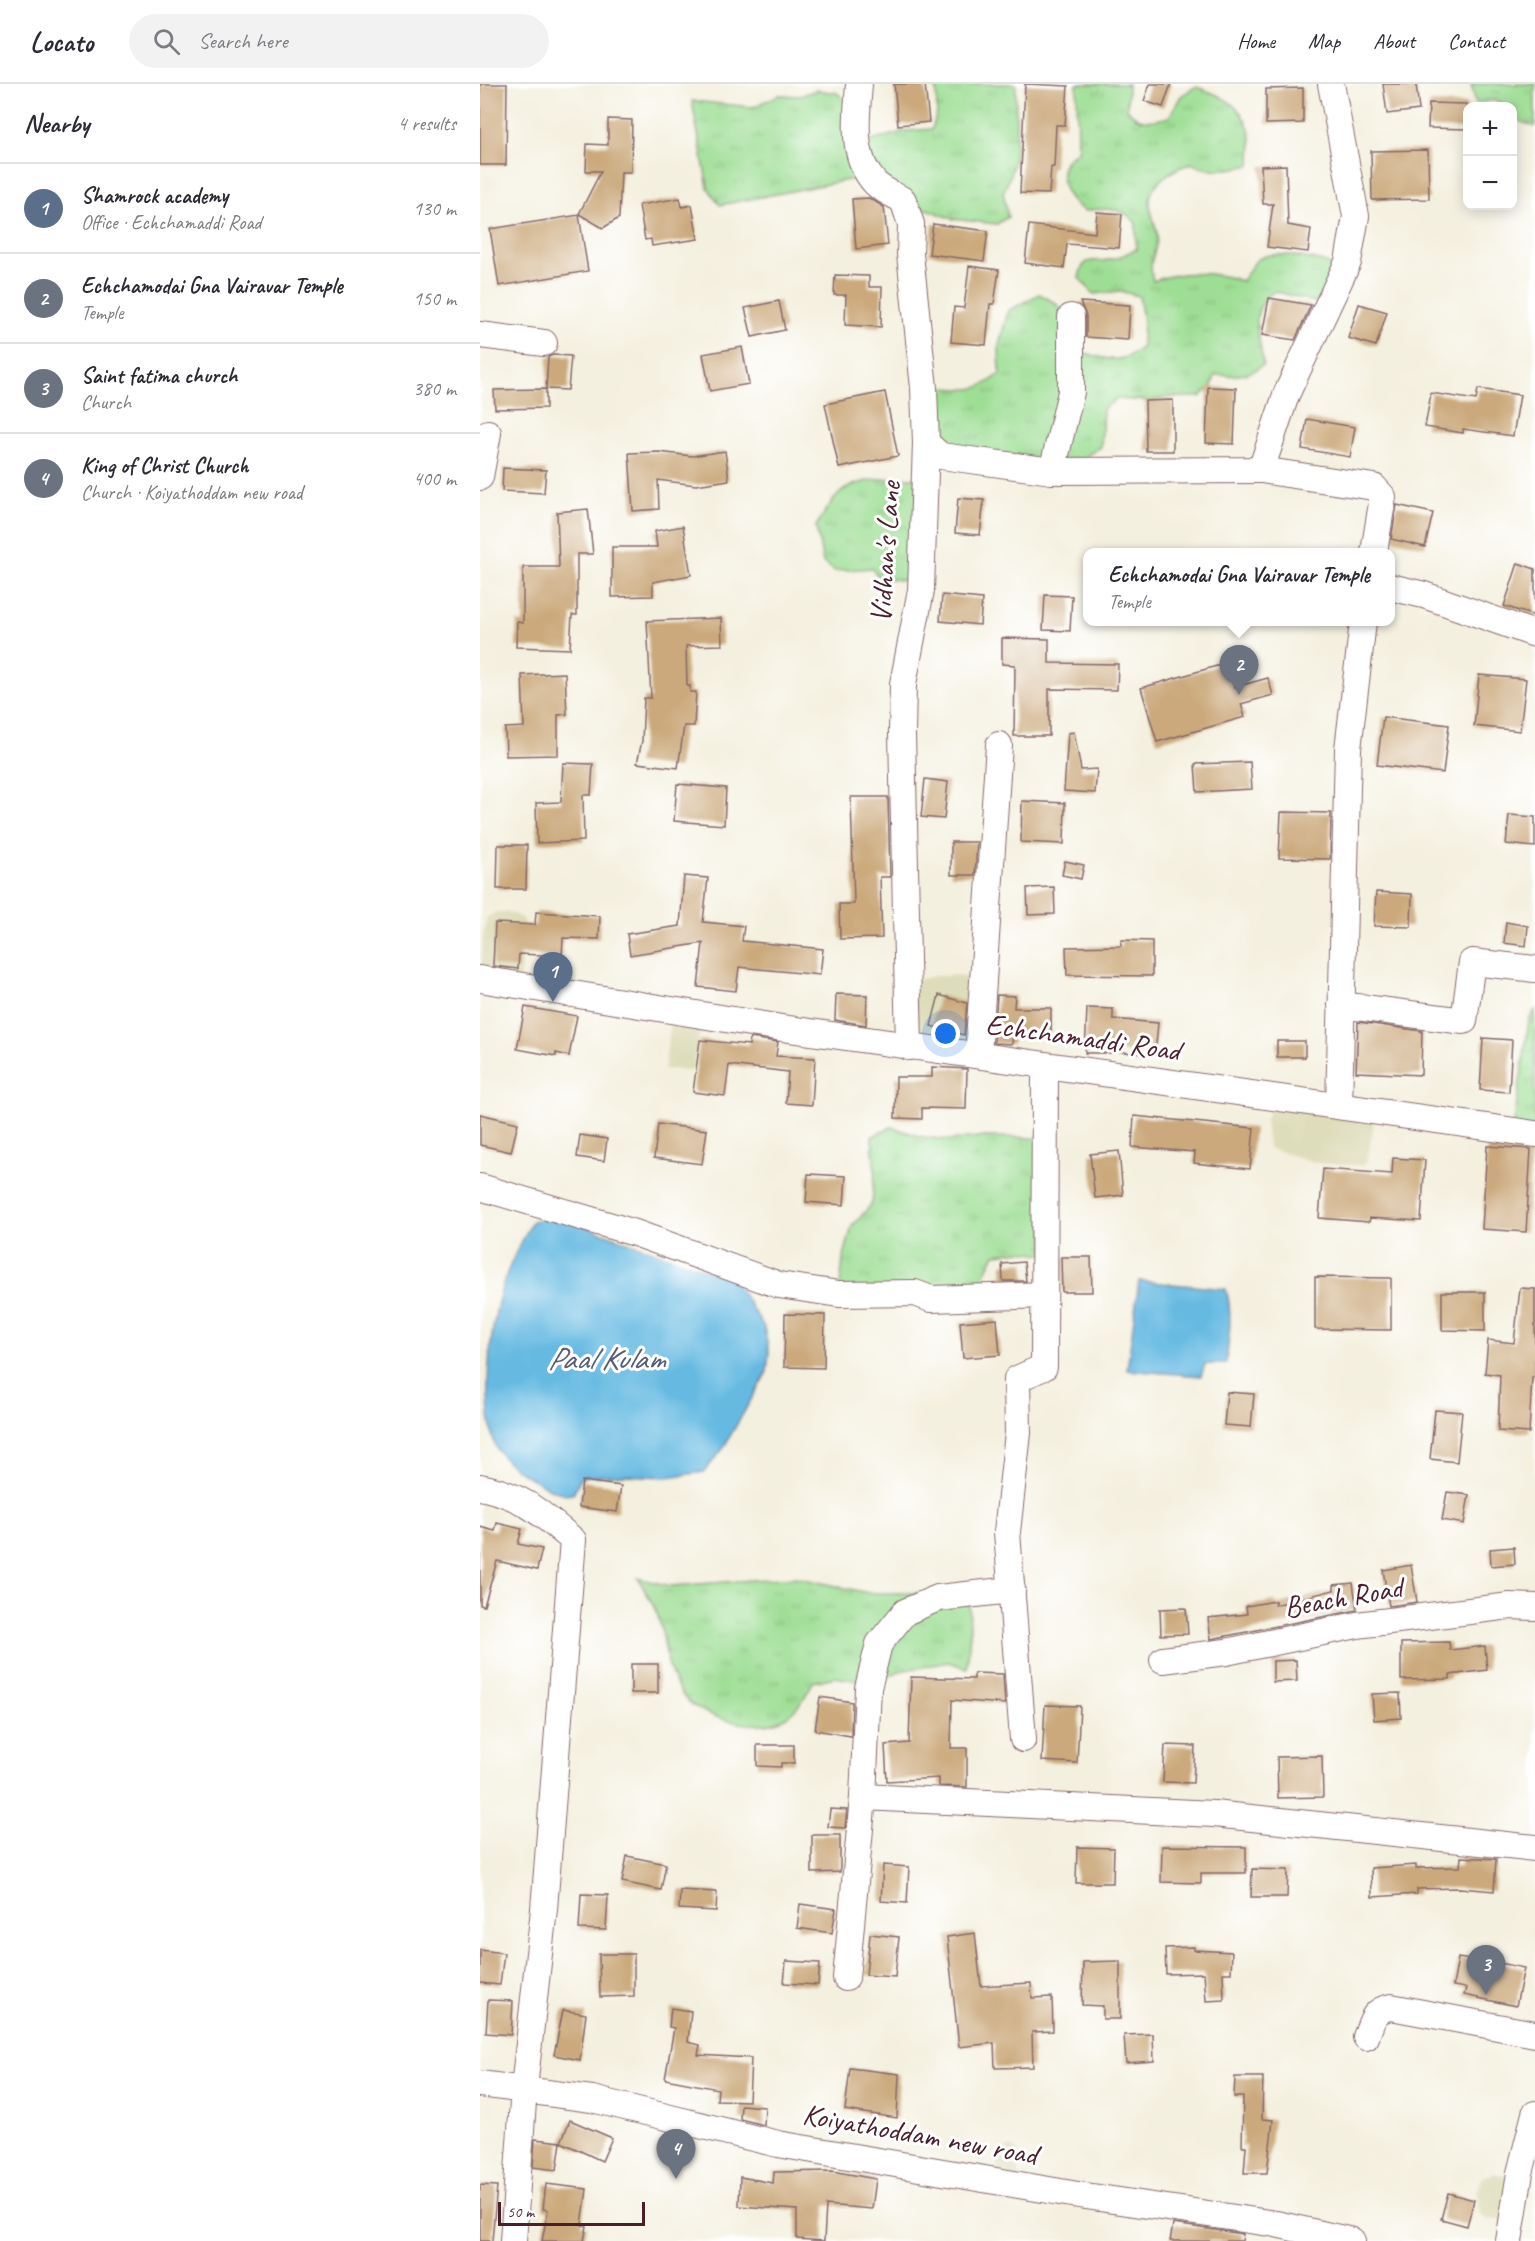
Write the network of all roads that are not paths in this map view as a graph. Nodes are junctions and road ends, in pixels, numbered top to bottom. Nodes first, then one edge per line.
1 (859, 84) edge
2 (1331, 84) edge
3 (1071, 317) dead end
4 (480, 335) edge
5 (543, 343) dead end
6 (488, 434) dead end
7 (926, 443) junction
8 (1261, 470) junction
9 (1052, 471) junction
10 (480, 477) edge
11 (1375, 548) edge
12 (1395, 588) edge
13 (1362, 626) edge
14 (1535, 634) edge
15 (999, 746) dead end
16 (1535, 969) edge
17 (480, 979) edge
18 (1341, 1005) junction
19 (909, 1047) junction
20 (978, 1055) junction
21 (1045, 1066) junction
22 (1340, 1106) junction
23 (1535, 1134) edge
24 (480, 1187) edge
25 (1044, 1294) junction
26 (480, 1487) edge
27 (1012, 1590) junction
28 (1535, 1607) edge
29 (1163, 1660) dead end
30 (1023, 1738) dead end
31 (863, 1797) junction
32 (1535, 1848) edge
33 (846, 1977) dead end
34 (1535, 2034) edge
35 (1366, 2037) dead end
36 (480, 2084) edge
37 (524, 2088) junction
38 (1535, 2114) edge
39 (1527, 2175) edge
40 (1344, 2240) edge
41 (513, 2241) edge
42 (1509, 2241) edge

1 - 7 street, Vidhan's Lane
2 - 8 street
3 - 9 street
4 - 5 street
6 - 10 street
7 - 9 street
7 - 19 street, Vidhan's Lane
8 - 9 street
8 - 11 street
12 - 14 street
13 - 18 street
15 - 20 street
16 - 18 street
17 - 19 street, Echchamaddi Road
18 - 22 street
19 - 20 street, Echchamaddi Road
20 - 21 street, Echchamaddi Road
21 - 22 street, Echchamaddi Road
21 - 25 street
22 - 23 street, Echchamaddi Road
24 - 25 street
25 - 27 street
26 - 37 street
27 - 30 street
27 - 31 street
28 - 29 street, Beach Road
31 - 32 street
31 - 33 street
34 - 35 street
36 - 37 street, Koiyathoddam new road
37 - 40 street, Koiyathoddam new road
37 - 41 street
38 - 39 street
39 - 42 street

